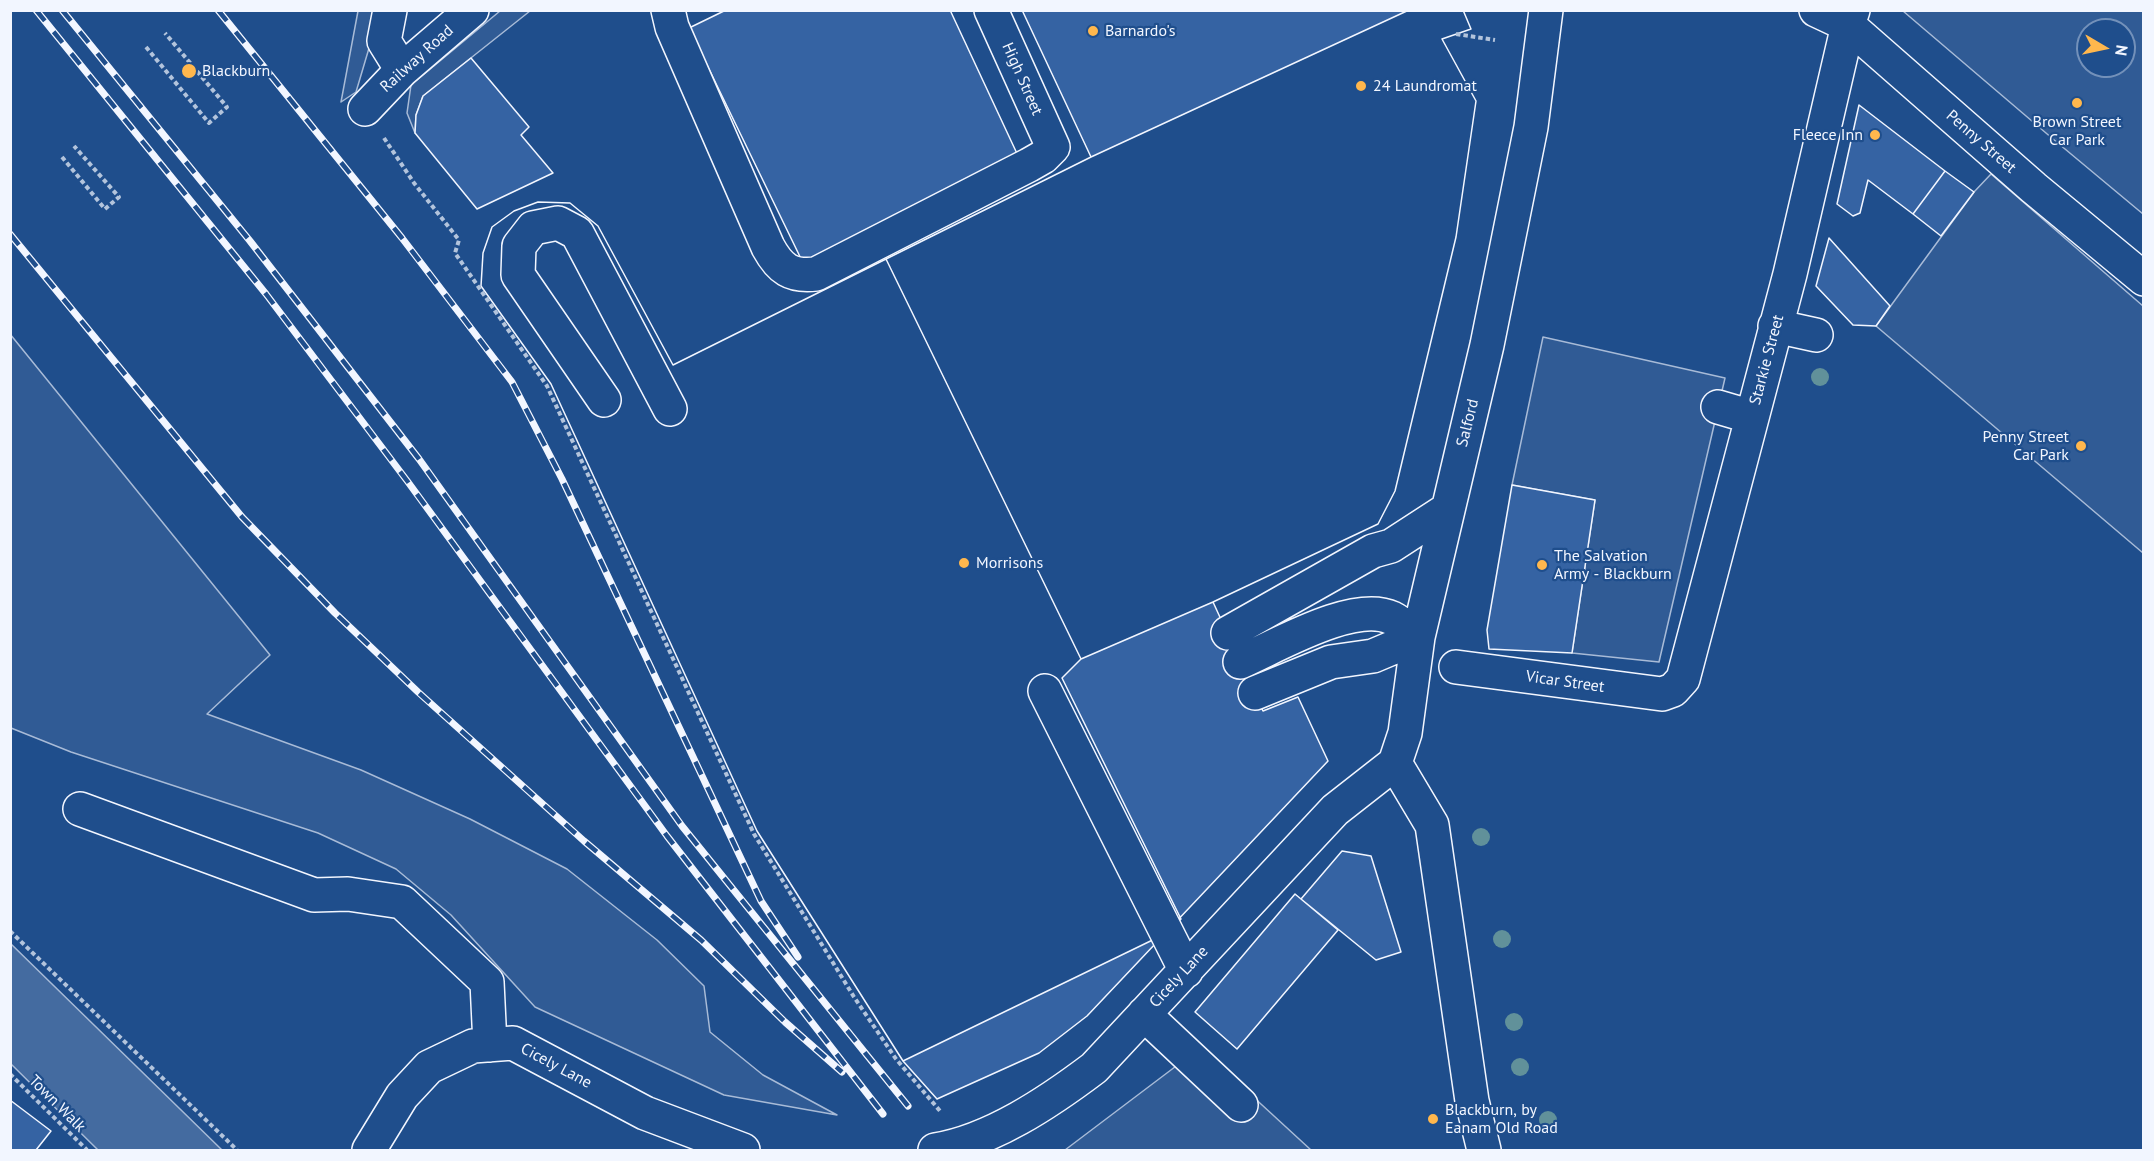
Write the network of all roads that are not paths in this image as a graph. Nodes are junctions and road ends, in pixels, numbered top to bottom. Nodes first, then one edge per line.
1 (390, 10) edge
2 (471, 10) edge
3 (668, 10) edge
4 (991, 10) edge
5 (1546, 10) edge
6 (1816, 10) edge
7 (1851, 18) edge
8 (402, 70) junction
9 (365, 109) road end
10 (2144, 279) edge
11 (1775, 326) junction
12 (1816, 335) dead end
13 (604, 400) dead end
14 (1718, 408) dead end
15 (670, 409) dead end
16 (1752, 417) junction
17 (1448, 509) junction
18 (1418, 637) junction
19 (1456, 667) dead end
20 (1044, 690) dead end
21 (1673, 690) joint
22 (1255, 693) dead end
23 (1395, 763) junction
24 (80, 809) dead end
25 (1186, 971) junction
26 (1144, 1014) junction
27 (490, 1045) junction
28 (1241, 1105) dead end
29 (369, 1150) edge
30 (743, 1150) edge
31 (935, 1150) edge
32 (1484, 1150) edge

1 - 8 street
2 - 8 street, Railway Road
3 - 4 street, High Street
5 - 17 street, Salford
6 - 7 street, Penny Street
7 - 10 street, Penny Street
7 - 11 street, Starkie Street
8 - 9 street, Railway Road
11 - 12 street
11 - 16 street, Starkie Street
13 - 15 street
14 - 16 street
16 - 21 street, Starkie Street
17 - 18 street, Salford
17 - 18 street
18 - 22 street
18 - 23 street, Salford
19 - 21 street, Vicar Street
20 - 25 street
23 - 25 street, Cicely Lane
23 - 32 street
24 - 27 street
25 - 26 street, Cicely Lane
26 - 28 street
26 - 31 street, Cicely Lane
27 - 29 street, Cicely Lane
27 - 30 street, Cicely Lane

